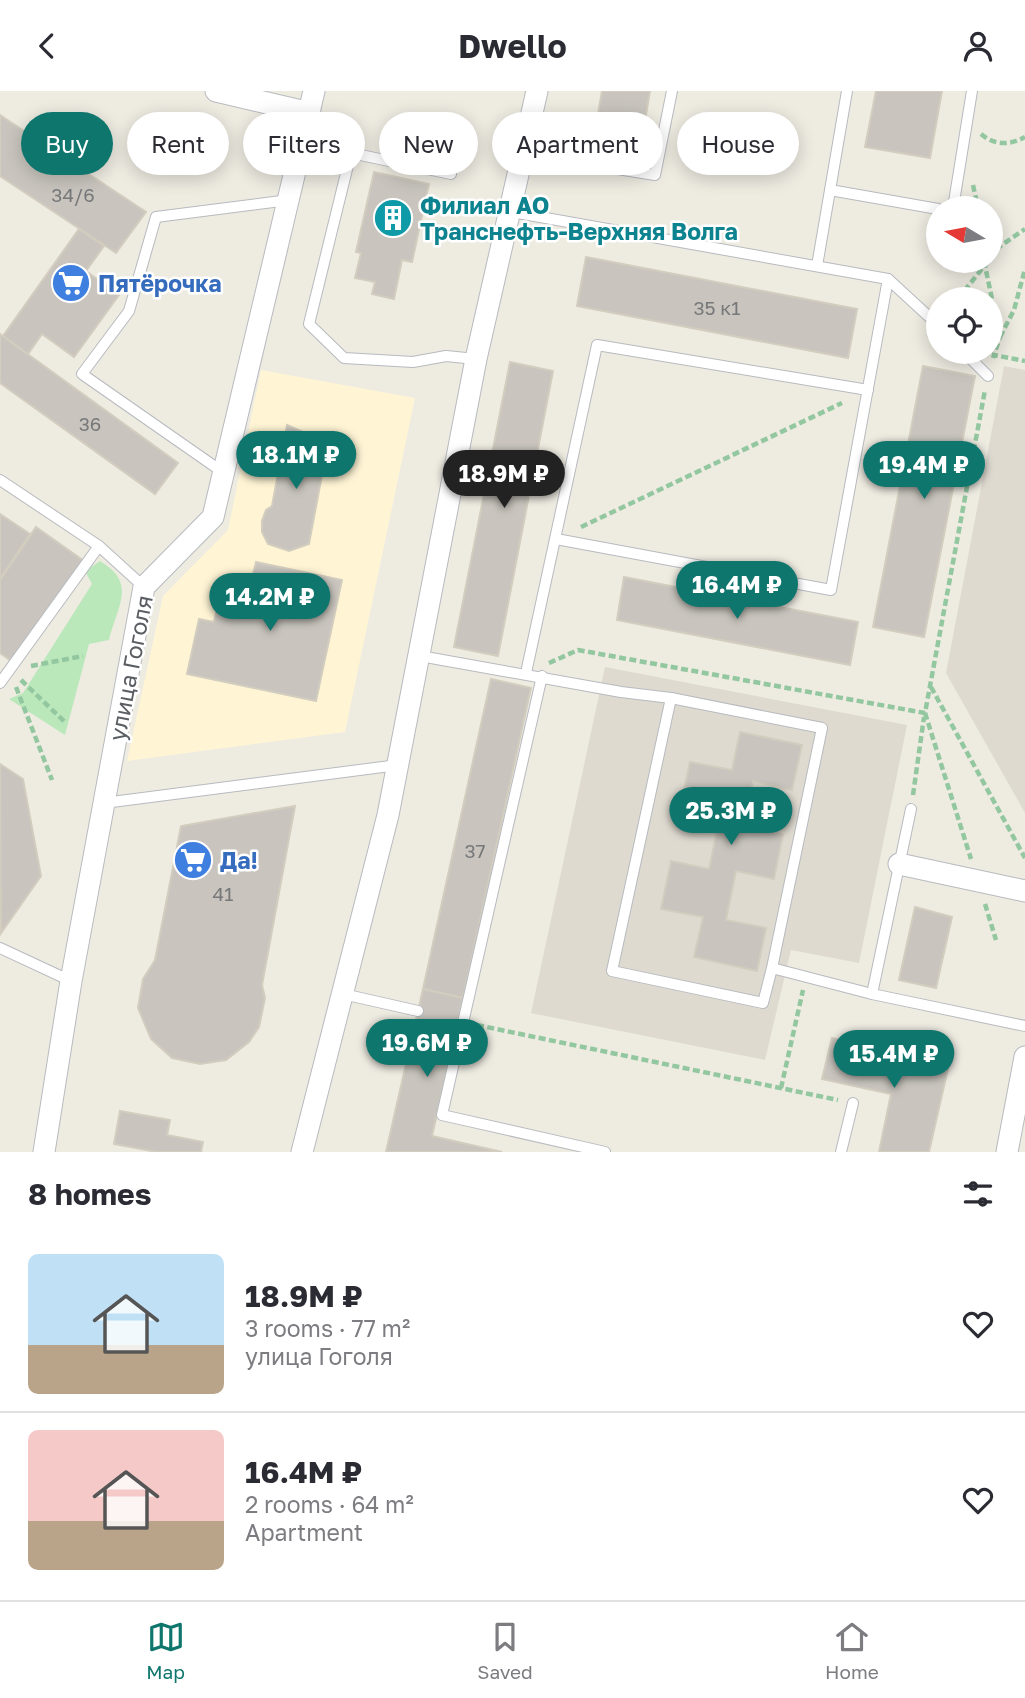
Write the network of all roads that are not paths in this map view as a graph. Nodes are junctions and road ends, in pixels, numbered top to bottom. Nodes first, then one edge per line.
1 (216, 91) edge
2 (314, 91) edge
3 (537, 91) edge
4 (672, 91) edge
5 (847, 91) edge
6 (972, 91) edge
7 (306, 112) edge
8 (310, 112) edge
9 (533, 112) edge
10 (663, 135) edge
11 (379, 159) edge
12 (295, 175) edge
13 (520, 175) edge
14 (830, 190) junction
15 (955, 196) edge
16 (289, 200) junction
17 (926, 207) edge
18 (512, 212) junction
19 (817, 266) junction
20 (888, 279) junction
21 (926, 314) edge
22 (476, 359) junction
23 (976, 364) edge
24 (988, 376) road end
25 (868, 390) junction
26 (223, 473) junction
27 (0, 480) edge
28 (556, 539) junction
29 (99, 546) junction
30 (144, 587) junction
31 (420, 656) junction
32 (526, 673) junction
33 (4, 674) edge
34 (542, 676) junction
35 (671, 698) junction
36 (398, 765) junction
37 (104, 803) junction
38 (911, 809) road end
39 (899, 865) junction
40 (1025, 891) edge
41 (0, 948) edge
42 (772, 968) junction
43 (71, 981) junction
44 (872, 994) junction
45 (343, 995) junction
46 (418, 1011) dead end
47 (1025, 1026) edge
48 (1025, 1057) edge
49 (853, 1103) road end
50 (44, 1152) edge
51 (302, 1152) edge
52 (605, 1152) edge
53 (841, 1152) edge
54 (1007, 1152) edge

1 - 7 street
2 - 8 street, улица Гоголя
3 - 9 street
4 - 10 lane
5 - 14 lane
6 - 15 lane
11 - 22 lane
12 - 16 street, улица Гоголя
13 - 18 street
14 - 17 lane
14 - 19 lane
16 - 26 street, улица Гоголя
16 - 26 lane
18 - 19 lane
18 - 22 street
19 - 20 lane
20 - 21 lane
20 - 25 lane
22 - 31 street
23 - 24 lane
25 - 28 lane
25 - 28 lane
26 - 30 street, улица Гоголя
27 - 29 lane
28 - 32 lane
29 - 30 lane
29 - 33 lane
30 - 37 street, улица Гоголя
31 - 32 lane
31 - 36 street
32 - 34 lane
34 - 35 lane
34 - 52 lane
35 - 42 lane
35 - 42 lane
36 - 37 lane
36 - 45 street
37 - 43 street, улица Гоголя
38 - 39 lane
39 - 40 street
39 - 44 lane
41 - 43 lane
42 - 44 lane
43 - 50 street, улица Гоголя
44 - 47 lane
45 - 46 lane
45 - 51 street
48 - 54 street
49 - 53 lane

